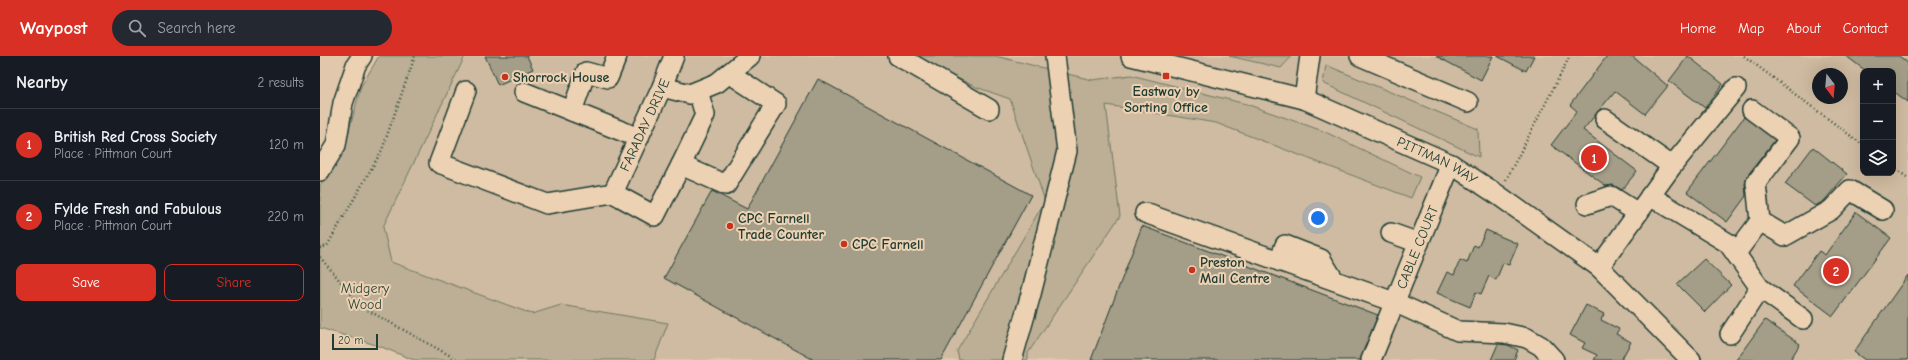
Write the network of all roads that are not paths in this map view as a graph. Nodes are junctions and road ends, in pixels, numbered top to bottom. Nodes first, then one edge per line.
1 (362, 56) edge
2 (617, 56) edge
3 (674, 56) edge
4 (750, 56) edge
5 (898, 56) edge
6 (1055, 56) edge
7 (1131, 56) edge
8 (1310, 56) edge
9 (1360, 56) edge
10 (729, 73) junction
11 (662, 87) junction
12 (1736, 88) dead end
13 (466, 91) dead end
14 (698, 91) junction
15 (524, 92) dead end
16 (1304, 99) junction
17 (1468, 102) dead end
18 (989, 109) dead end
19 (1752, 110) dead end
20 (572, 111) junction
21 (1604, 119) dead end
22 (639, 138) junction
23 (681, 164) junction
24 (1451, 164) junction
25 (1672, 166) junction
26 (320, 171) edge
27 (613, 193) junction
28 (1650, 196) junction
29 (1587, 204) dead end
30 (1883, 210) dead end
31 (1145, 213) dead end
32 (1638, 213) junction
33 (1760, 221) junction
34 (1391, 233) dead end
35 (1419, 243) junction
36 (1736, 253) junction
37 (1599, 268) junction
38 (1760, 288) junction
39 (1394, 302) junction
40 (1803, 319) dead end
41 (1730, 334) dead end
42 (1012, 360) edge
43 (1371, 360) edge
44 (1554, 360) edge
45 (1691, 360) edge

1 - 26 street
2 - 20 street
3 - 11 street, FARADAY DRIVE
4 - 10 street
5 - 18 street
6 - 42 street
7 - 16 street, PITTMAN WAY
8 - 16 street
9 - 17 street
10 - 14 street
10 - 23 street
11 - 14 street
11 - 22 street, FARADAY DRIVE
12 - 25 street
13 - 27 street
14 - 23 street
15 - 20 street
16 - 24 street, PITTMAN WAY
19 - 33 street
20 - 22 street
21 - 25 street
22 - 27 street, FARADAY DRIVE
23 - 27 street
24 - 35 street, CABLE COURT
24 - 37 street, PITTMAN WAY
25 - 28 street
28 - 32 street
28 - 36 street
29 - 32 street
30 - 33 street
31 - 39 street
32 - 37 street
33 - 36 street
34 - 35 street
35 - 39 street, CABLE COURT
36 - 38 street
37 - 45 street, PITTMAN WAY
38 - 40 street
38 - 41 street
39 - 43 street, CABLE COURT
39 - 44 street

